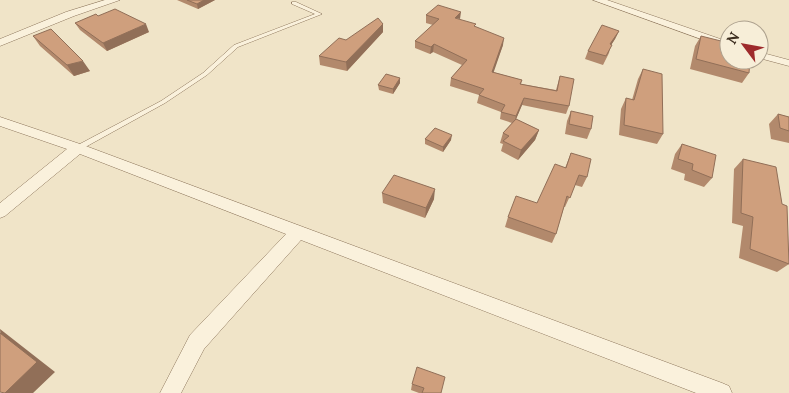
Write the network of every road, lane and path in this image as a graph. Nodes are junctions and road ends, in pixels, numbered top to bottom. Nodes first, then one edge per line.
1 (115, 0) edge
2 (598, 0) edge
3 (294, 3) dead end
4 (719, 42) edge
5 (0, 43) edge
6 (769, 58) edge
7 (789, 63) edge
8 (0, 121) edge
9 (78, 148) junction
10 (0, 212) edge
11 (298, 232) junction
12 (170, 393) edge
13 (722, 393) edge

1 - 5 street
2 - 4 street
3 - 9 lane
6 - 7 street
8 - 9 street
9 - 10 street
9 - 11 street
11 - 12 street
11 - 13 street

